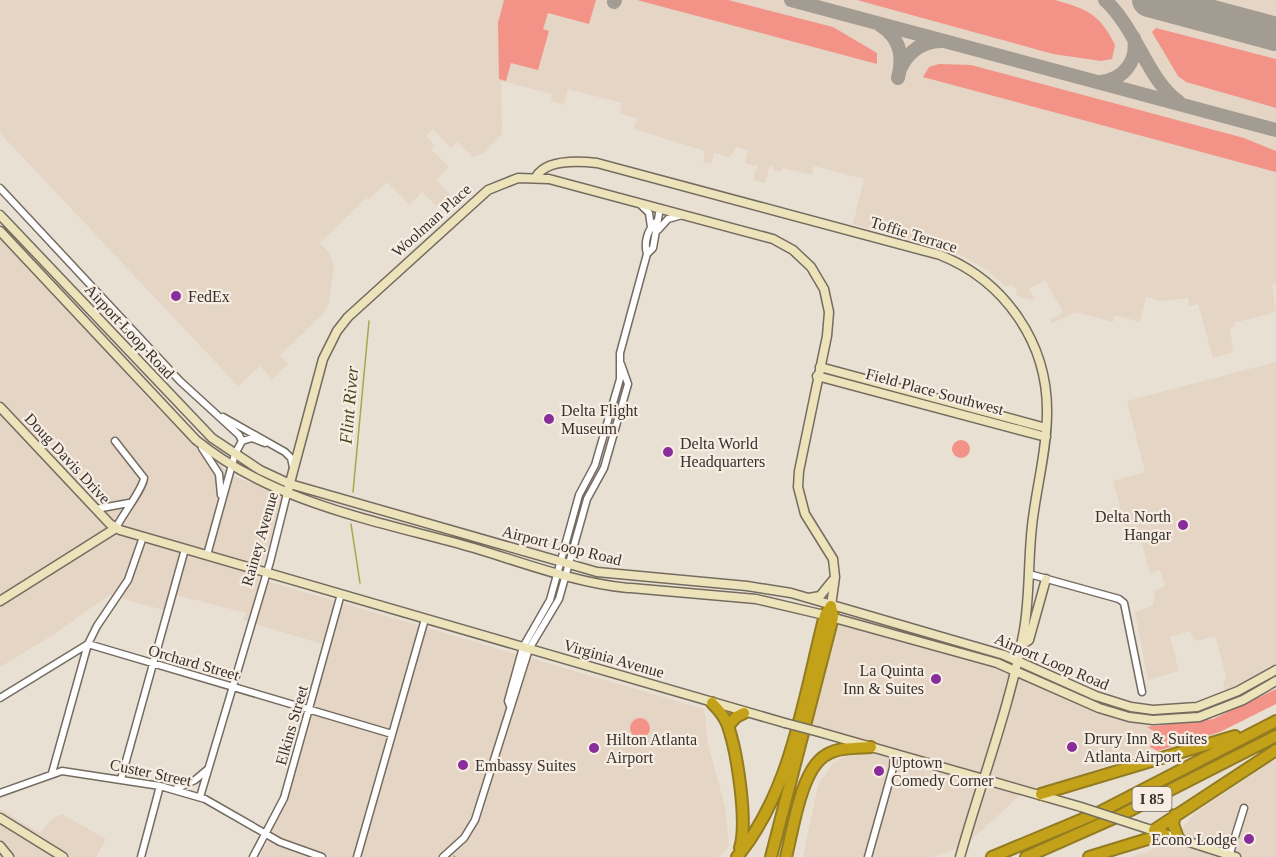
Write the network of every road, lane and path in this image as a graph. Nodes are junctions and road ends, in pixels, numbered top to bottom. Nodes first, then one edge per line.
1 (536, 177) junction
2 (0, 188) edge
3 (637, 202) junction
4 (660, 208) junction
5 (0, 215) edge
6 (684, 215) junction
7 (655, 226) junction
8 (0, 231) edge
9 (344, 321) joint
10 (818, 371) junction
11 (0, 407) edge
12 (215, 413) junction
13 (1046, 433) junction
14 (302, 439) junction
15 (196, 440) junction
16 (115, 441) dead end
17 (242, 441) junction
18 (285, 452) junction
19 (235, 454) junction
20 (232, 468) junction
21 (293, 472) junction
22 (290, 484) junction
23 (287, 494) junction
24 (129, 503) junction
25 (96, 509) junction
26 (219, 511) junction
27 (116, 528) junction
28 (143, 537) junction
29 (185, 549) junction
30 (207, 555) junction
31 (565, 564) junction
32 (266, 573) junction
33 (1029, 574) junction
34 (562, 575) junction
35 (835, 577) junction
36 (1046, 579) junction
37 (341, 594) junction
38 (806, 598) junction
39 (0, 601) edge
40 (830, 613) junction
41 (425, 619) junction
42 (88, 644) junction
43 (1021, 645) junction
44 (526, 648) junction
45 (1018, 660) junction
46 (153, 664) junction
47 (1276, 670) edge
48 (1015, 671) junction
49 (1276, 681) edge
50 (232, 687) junction
51 (1142, 692) dead end
52 (0, 698) edge
53 (712, 703) junction
54 (310, 710) junction
55 (744, 712) junction
56 (1276, 719) edge
57 (728, 726) junction
58 (392, 734) junction
59 (1276, 736) edge
60 (871, 747) junction
61 (1276, 750) edge
62 (894, 754) junction
63 (208, 769) junction
64 (52, 773) junction
65 (983, 778) junction
66 (121, 779) junction
67 (160, 786) junction
68 (176, 789) junction
69 (0, 793) edge
70 (1041, 794) junction
71 (200, 797) junction
72 (1244, 808) dead end
73 (1175, 815) junction
74 (0, 818) edge
75 (1136, 825) junction
76 (1159, 832) junction
77 (267, 834) junction
78 (1178, 838) junction
79 (1134, 844) junction
80 (0, 846) edge
81 (961, 853) edge
82 (1232, 856) edge
83 (9, 857) edge
84 (63, 857) edge
85 (141, 857) edge
86 (253, 857) edge
87 (322, 857) edge
88 (357, 857) edge
89 (443, 857) edge
90 (737, 857) edge
91 (771, 857) edge
92 (786, 857) edge
93 (868, 857) edge
94 (992, 857) edge
95 (1026, 857) edge
96 (1089, 857) edge

1 - 3 main road, Woolman Place
1 - 9 main road, Woolman Place
1 - 13 main road, Toffie Terrace
2 - 12 street
3 - 4 main road, Woolman Place
3 - 7 street
4 - 6 main road, Woolman Place
4 - 7 street
5 - 19 main road, Airport Loop Road
6 - 7 street
6 - 10 main road, Woolman Place
7 - 31 street
8 - 15 main road, Airport Loop Road
9 - 14 main road, Rainey Avenue
10 - 13 main road, Field Place Southwest
10 - 35 main road, Woolman Place
11 - 25 main road, Doug Davis Drive
12 - 17 street
12 - 18 street
13 - 33 main road, Toffie Terrace
14 - 18 street
14 - 21 main road, Rainey Avenue
15 - 20 main road, Airport Loop Road
15 - 26 street, Airport Loop Road
16 - 24 street
17 - 18 street
17 - 19 street
18 - 21 street
19 - 20 street
19 - 22 main road, Airport Loop Road
20 - 23 main road, Airport Loop Road
20 - 26 street
21 - 22 main road, Rainey Avenue
22 - 23 main road, Rainey Avenue
22 - 31 main road, Airport Loop Road
23 - 32 street, Rainey Avenue
23 - 34 main road, Airport Loop Road
24 - 25 street
24 - 27 street
25 - 27 main road, Doug Davis Drive
26 - 30 street
27 - 28 main road, Virginia Avenue
27 - 39 main road
28 - 29 main road, Virginia Avenue
28 - 42 street
29 - 30 main road, Virginia Avenue
29 - 46 street
30 - 32 main road, Virginia Avenue
31 - 34 street
31 - 38 main road, Airport Loop Road
32 - 37 main road, Virginia Avenue
32 - 50 street, Rainey Avenue
33 - 36 street
33 - 43 main road, Toffie Terrace
34 - 40 main road, Airport Loop Road
34 - 44 street
35 - 38 main road
35 - 40 main road
36 - 43 main road
36 - 51 street
37 - 41 main road, Virginia Avenue
37 - 54 street, Elkins Street
38 - 40 main road, Airport Loop Road
40 - 45 main road, Airport Loop Road
40 - 48 main road, Airport Loop Road
40 - 90 highway
40 - 91 highway
41 - 44 main road, Virginia Avenue
41 - 58 street
42 - 46 street, Orchard Street
42 - 52 street
42 - 64 street
43 - 45 main road, Toffie Terrace
44 - 53 main road, Virginia Avenue
44 - 89 street
45 - 47 main road, Airport Loop Road
45 - 48 main road, Toffie Terrace
46 - 50 street, Orchard Street
46 - 66 street
48 - 49 main road, Airport Loop Road
48 - 65 main road, Toffie Terrace
50 - 54 street, Orchard Street
50 - 63 street, Rainey Avenue
53 - 55 main road, Virginia Avenue
53 - 57 highway
54 - 58 street, Orchard Street
54 - 77 street, Elkins Street
55 - 57 highway
55 - 60 main road, Virginia Avenue, bridge
56 - 70 highway
56 - 94 highway, I 85
57 - 90 highway
58 - 88 street
59 - 95 highway, I 85
60 - 62 main road, Virginia Avenue
60 - 92 highway
61 - 73 highway
62 - 65 main road, Virginia Avenue
62 - 93 street
63 - 68 street
63 - 71 street, Rainey Avenue
64 - 66 street, Custer Street
64 - 69 street, Custer Street
65 - 70 main road, Virginia Avenue
65 - 81 main road, Toffie Terrace
66 - 67 street, Custer Street
67 - 68 street, Custer Street
67 - 85 street
68 - 71 street, Custer Street
70 - 75 main road, Virginia Avenue, bridge
71 - 77 street, Custer Street
72 - 82 street
73 - 76 highway
73 - 78 highway
74 - 84 main road
75 - 76 main road, Virginia Avenue
75 - 79 highway
76 - 78 main road, Virginia Avenue
76 - 79 highway
77 - 86 street, Elkins Street
77 - 87 street, Custer Street
78 - 82 main road, Virginia Avenue
79 - 96 highway
80 - 83 main road

